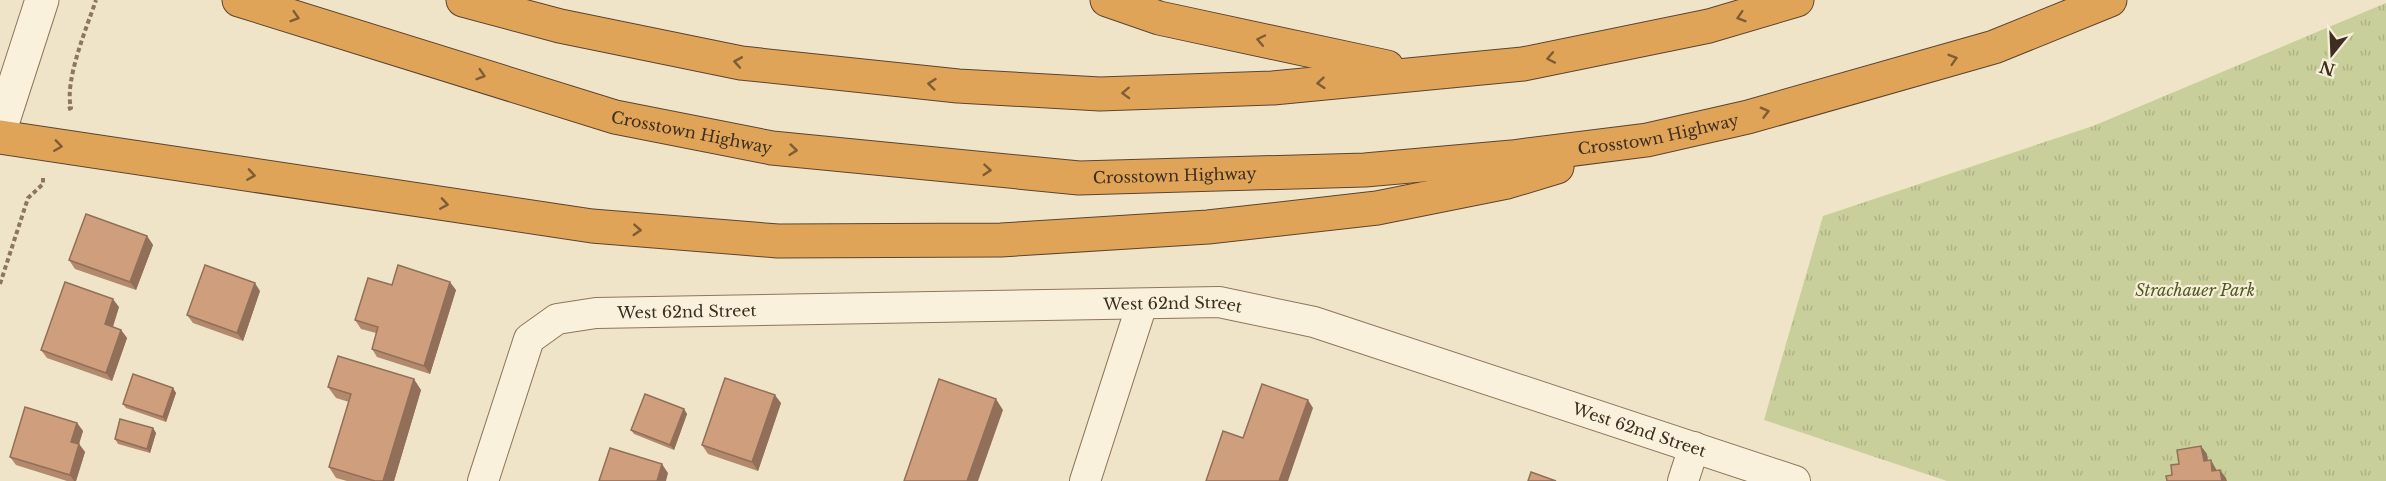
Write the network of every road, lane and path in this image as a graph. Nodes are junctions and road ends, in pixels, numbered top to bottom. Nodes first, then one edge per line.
1 (42, 0) edge
2 (96, 0) edge
3 (239, 0) edge
4 (463, 0) edge
5 (1107, 0) edge
6 (1797, 0) edge
7 (2110, 0) edge
8 (1421, 75) junction
9 (62, 113) dead end
10 (0, 130) edge
11 (0, 137) edge
12 (1647, 140) junction
13 (44, 174) dead end
14 (0, 284) edge
15 (1142, 304) junction
16 (1694, 447) junction
17 (483, 481) edge
18 (1085, 481) edge
19 (1683, 481) edge
20 (1795, 481) edge

1 - 10 street
2 - 9 path
3 -> 12 highway, Crosstown Highway
8 -> 4 highway
8 -> 5 highway
6 -> 8 highway
12 -> 7 highway, Crosstown Highway
11 -> 12 highway
13 - 14 path
15 - 16 street, West 62nd Street
15 - 17 street, West 62nd Street
15 - 18 street
16 - 19 street
16 - 20 street, West 62nd Street

